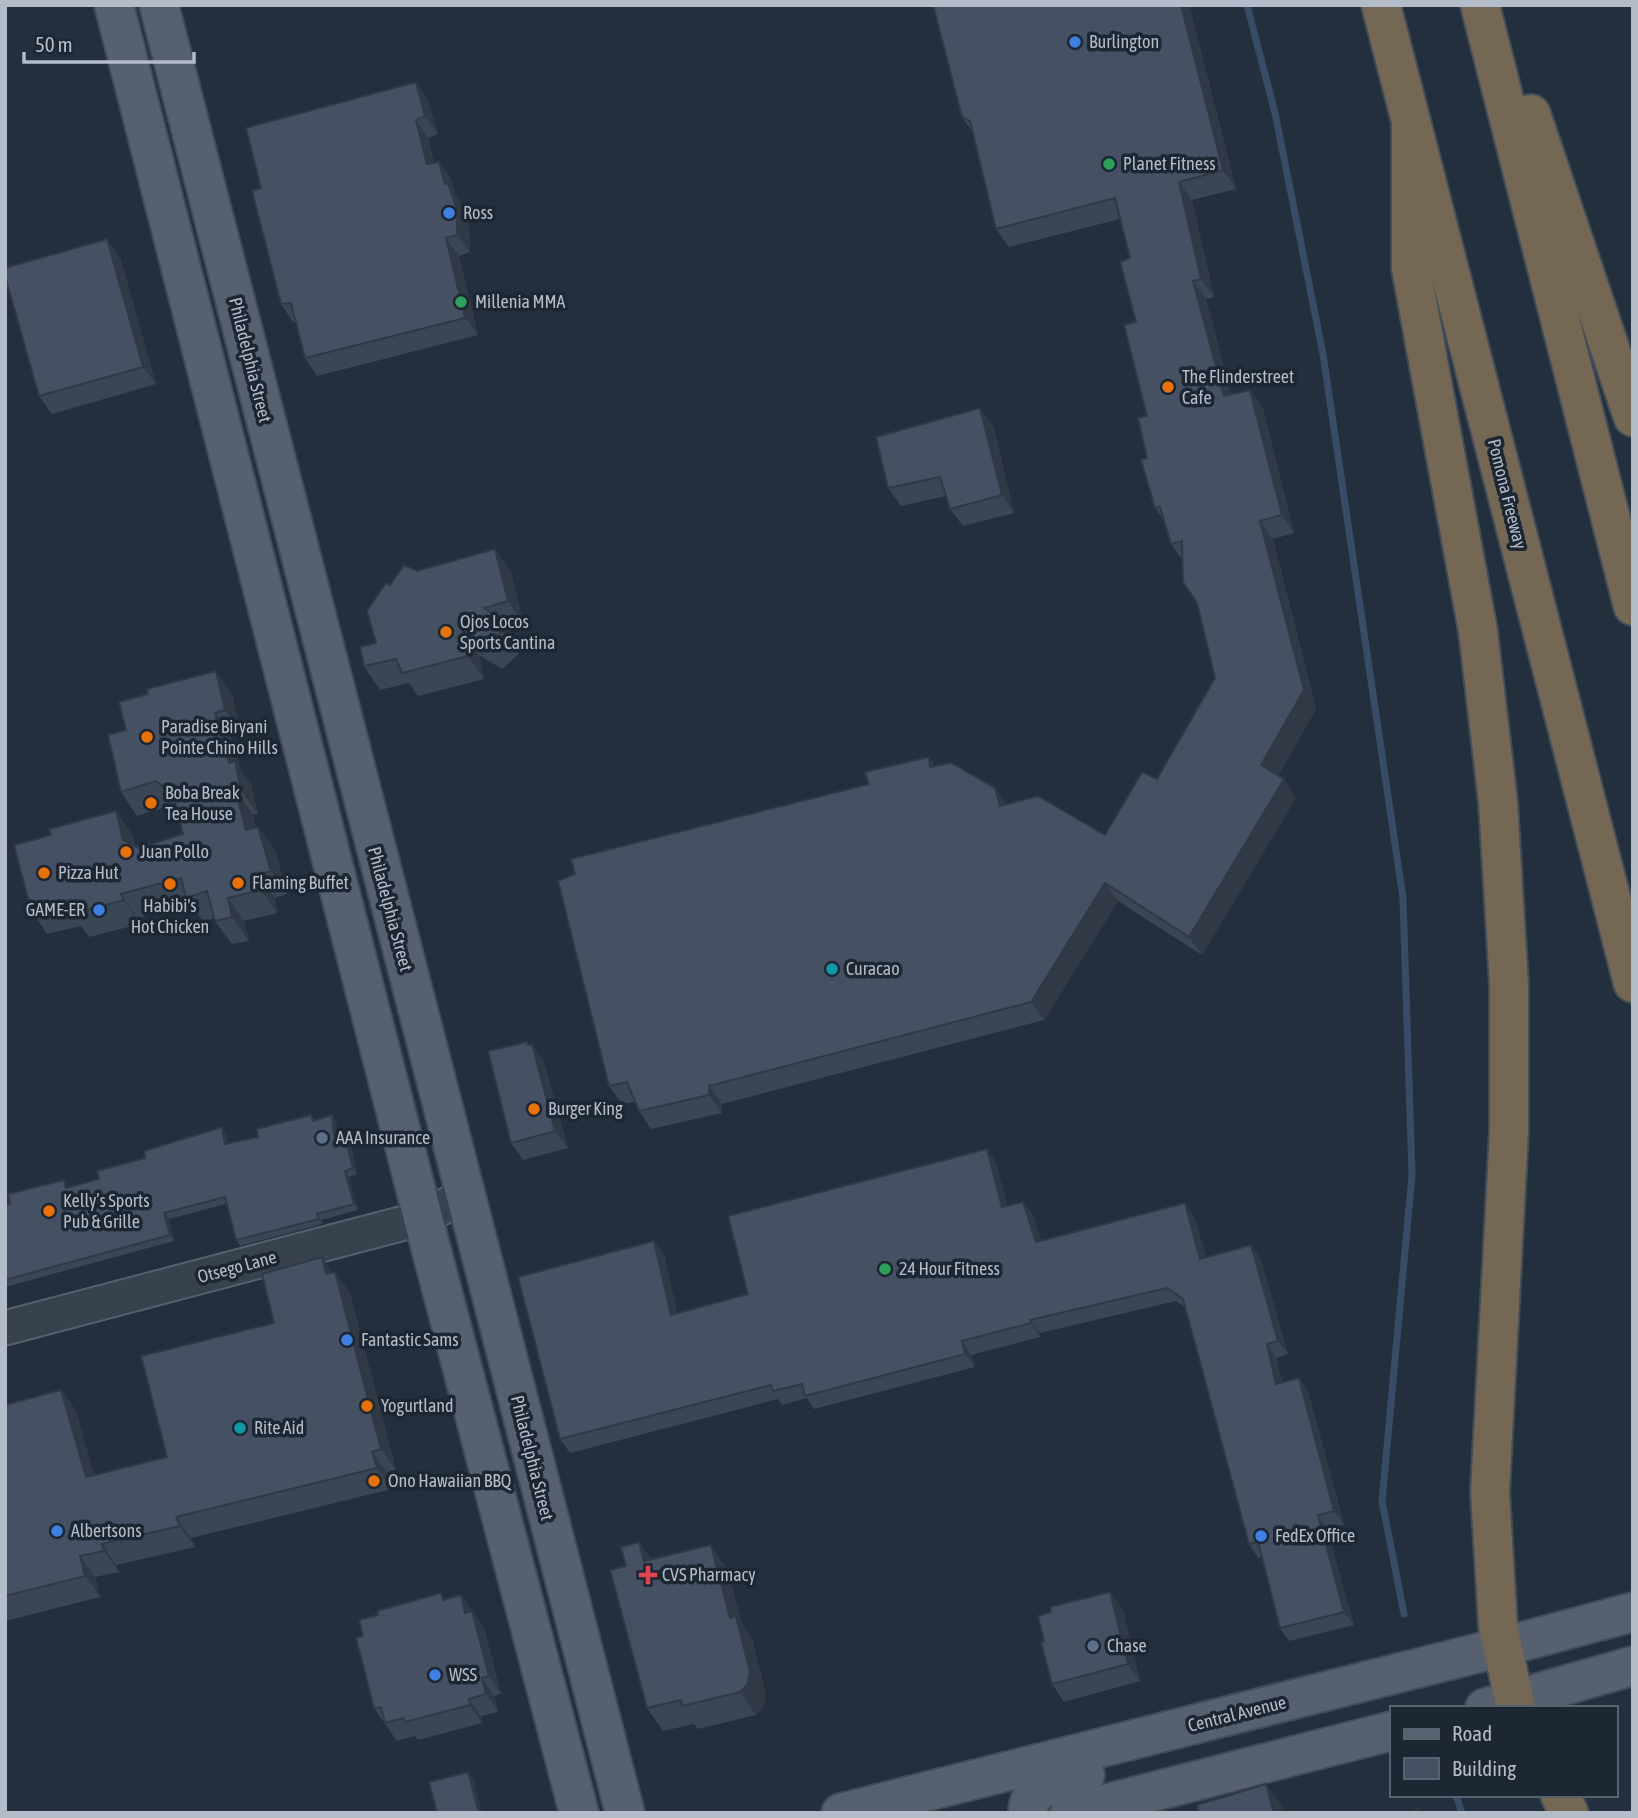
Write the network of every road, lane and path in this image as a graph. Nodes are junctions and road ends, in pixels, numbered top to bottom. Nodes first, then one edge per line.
1 (114, 5) edge
2 (159, 5) edge
3 (1381, 5) edge
4 (1480, 5) edge
5 (1495, 5) edge
6 (1411, 122) junction
7 (1633, 417) edge
8 (1633, 606) edge
9 (1633, 983) edge
10 (465, 1195) junction
11 (423, 1217) junction
12 (5, 1328) edge
13 (474, 1413) junction
14 (542, 1496) junction
15 (1633, 1612) edge
16 (1502, 1647) junction
17 (1633, 1666) edge
18 (1505, 1705) edge
19 (1195, 1724) junction
20 (1390, 1731) edge
21 (1561, 1797) edge
22 (579, 1813) edge
23 (625, 1813) edge
24 (841, 1813) edge
25 (1028, 1813) edge
26 (1070, 1813) edge
27 (1569, 1813) edge

1 - 11 main road
2 - 10 main road, Philadelphia Street
3 - 6 highway, Pomona Freeway
4 - 8 highway
5 - 7 highway
6 - 9 highway, Pomona Freeway
6 - 16 highway
10 - 11 street, Otsego Lane
10 - 14 main road, Philadelphia Street
11 - 12 street, Otsego Lane
11 - 13 main road
13 - 14 main road
13 - 22 main road
14 - 23 main road, Philadelphia Street
15 - 16 main road, Central Avenue
16 - 18 highway
16 - 19 main road, Central Avenue
17 - 18 main road
19 - 24 main road, Central Avenue
19 - 25 main road
20 - 26 main road
21 - 27 highway

